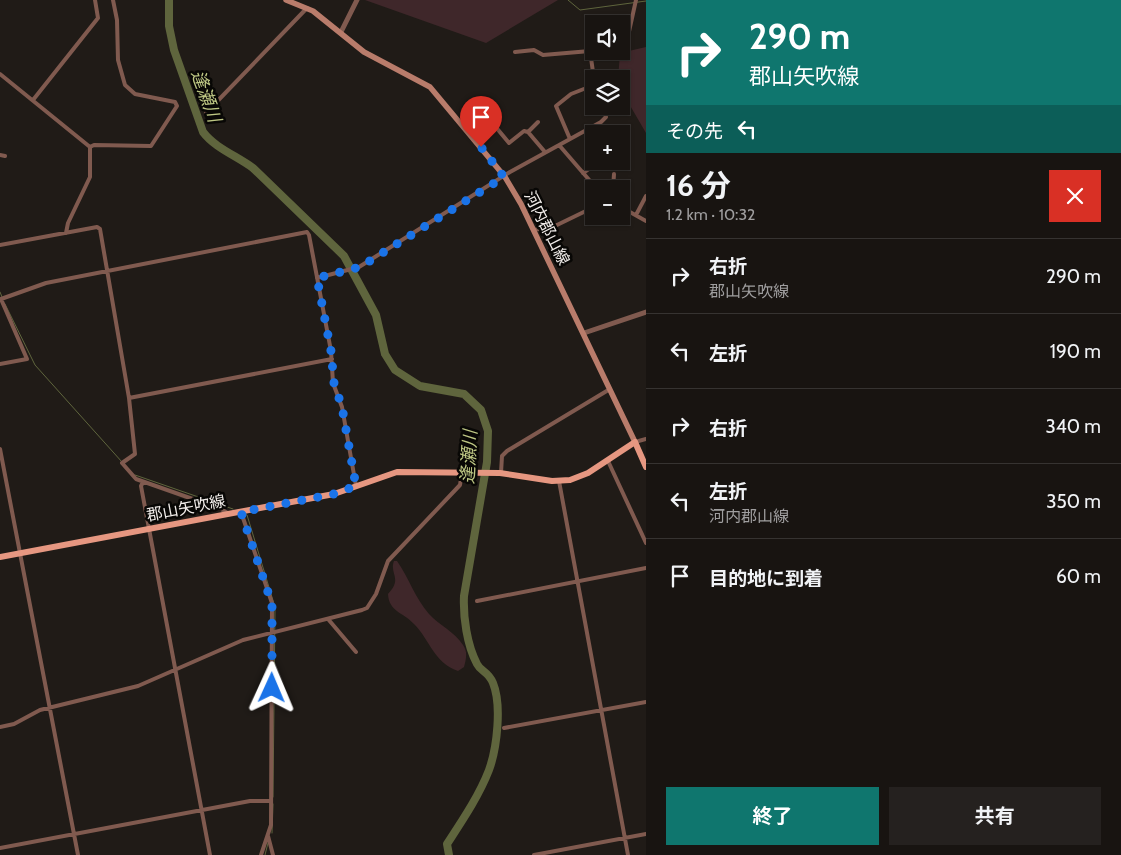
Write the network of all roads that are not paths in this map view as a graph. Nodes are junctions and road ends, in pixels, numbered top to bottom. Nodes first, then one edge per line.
1 (95, 0) edge
2 (113, 0) edge
3 (286, 0) edge
4 (357, 0) edge
5 (636, 0) edge
6 (307, 8) junction
7 (630, 27) edge
8 (340, 32) junction
9 (585, 51) edge
10 (515, 52) dead end
11 (0, 74) edge
12 (585, 89) edge
13 (33, 100) junction
14 (475, 102) dead end
15 (206, 113) dead end
16 (603, 115) edge
17 (538, 122) dead end
18 (528, 132) junction
19 (570, 139) junction
20 (559, 145) junction
21 (90, 147) junction
22 (545, 152) junction
23 (587, 170) edge
24 (583, 173) junction
25 (614, 174) dead end
26 (504, 177) junction
27 (589, 180) edge
28 (614, 180) edge
29 (646, 196) edge
30 (585, 212) edge
31 (630, 212) edge
32 (636, 215) junction
33 (646, 219) edge
34 (534, 230) junction
35 (66, 233) junction
36 (0, 245) edge
37 (108, 270) junction
38 (317, 278) junction
39 (0, 298) edge
40 (646, 312) edge
41 (584, 333) junction
42 (332, 359) junction
43 (0, 364) edge
44 (610, 389) junction
45 (129, 398) junction
46 (646, 439) edge
47 (635, 442) junction
48 (0, 449) edge
49 (608, 461) junction
50 (646, 466) edge
51 (462, 472) junction
52 (500, 473) junction
53 (560, 481) junction
54 (143, 482) junction
55 (356, 486) junction
56 (241, 512) junction
57 (229, 514) junction
58 (149, 530) junction
59 (646, 543) edge
60 (19, 554) junction
61 (0, 557) edge
62 (646, 568) edge
63 (578, 581) junction
64 (477, 600) dead end
65 (328, 619) junction
66 (272, 632) junction
67 (356, 652) dead end
68 (176, 669) junction
69 (646, 702) edge
70 (50, 708) junction
71 (602, 710) junction
72 (0, 727) edge
73 (504, 728) dead end
74 (271, 801) junction
75 (201, 810) junction
76 (73, 834) junction
77 (646, 834) edge
78 (268, 836) junction
79 (624, 838) junction
80 (0, 848) edge
81 (78, 855) edge
82 (210, 855) edge
83 (262, 855) edge
84 (273, 855) edge
85 (534, 855) edge
86 (628, 855) edge

1 - 13 street
2 - 21 street
3 - 6 main road, 河内郡山線
4 - 8 street
5 - 7 street
6 - 8 main road, 河内郡山線
6 - 15 street
8 - 26 main road, 河内郡山線
9 - 10 street
11 - 13 street
12 - 19 street
13 - 21 street
14 - 18 street
16 - 19 street
17 - 18 street
18 - 22 street
19 - 20 street
20 - 22 street
20 - 24 street
21 - 35 street
22 - 26 street
23 - 24 street
24 - 27 street
25 - 28 street
26 - 34 main road, 河内郡山線
26 - 38 street
29 - 32 street
30 - 34 street
31 - 32 street
32 - 33 street
34 - 41 main road, 河内郡山線
35 - 36 street
35 - 37 street
37 - 38 street
37 - 39 street
37 - 45 street
38 - 42 street
39 - 43 street
40 - 41 street
41 - 44 main road, 河内郡山線
42 - 45 street
42 - 55 street
44 - 47 main road, 河内郡山線
44 - 52 street
45 - 54 street
46 - 47 street
47 - 49 main road, 郡山矢吹線
47 - 50 main road
48 - 60 street
49 - 53 main road, 郡山矢吹線
49 - 59 street
51 - 52 main road, 郡山矢吹線
51 - 55 main road, 郡山矢吹線
51 - 65 street
52 - 53 main road, 郡山矢吹線
53 - 63 street
54 - 57 street
54 - 58 street
55 - 56 main road, 郡山矢吹線
56 - 57 main road, 郡山矢吹線
56 - 66 street
57 - 58 main road, 郡山矢吹線
58 - 60 main road, 郡山矢吹線
58 - 68 street
60 - 61 main road, 郡山矢吹線
60 - 70 street
62 - 63 street
63 - 64 street
63 - 71 street
65 - 66 street
65 - 67 street
66 - 68 street
66 - 74 street
68 - 70 street
68 - 75 street
69 - 71 street
70 - 72 street
70 - 76 street
71 - 73 street
71 - 79 street
74 - 75 street
74 - 78 street
75 - 76 street
75 - 82 street
76 - 80 street
76 - 81 street
77 - 79 street
78 - 83 street
78 - 84 street
79 - 85 street
79 - 86 street

